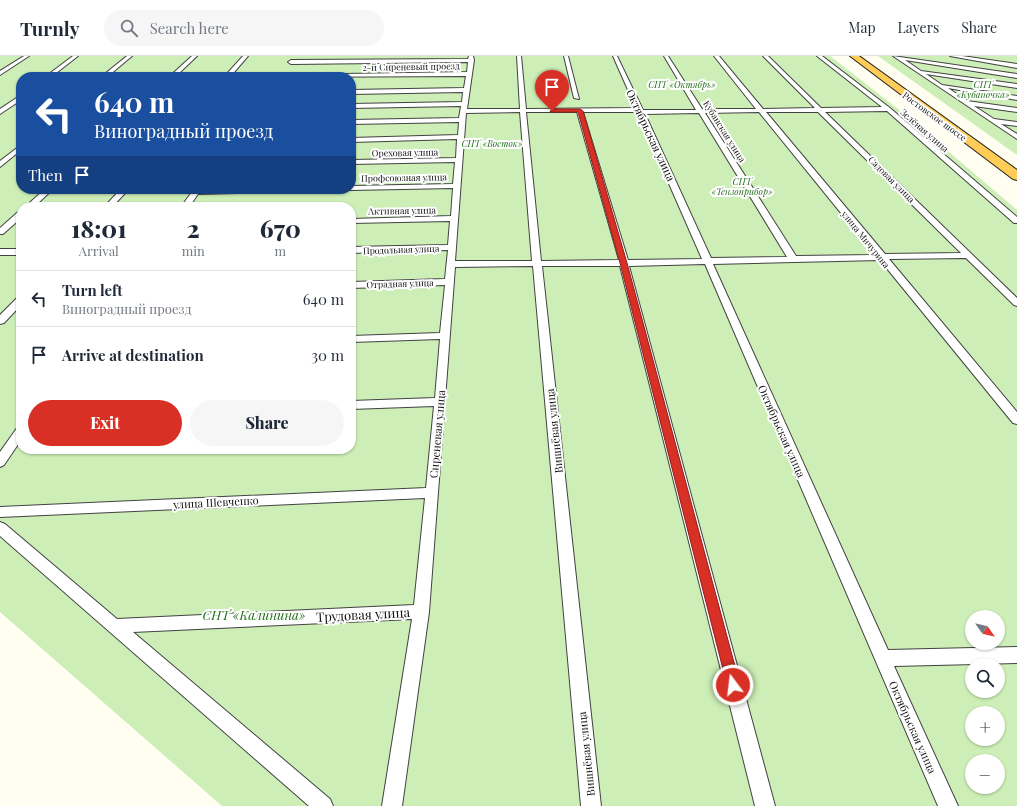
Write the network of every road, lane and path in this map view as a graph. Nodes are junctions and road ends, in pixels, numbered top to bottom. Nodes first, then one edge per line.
1 (27, 56) edge
2 (76, 56) edge
3 (130, 56) edge
4 (194, 56) edge
5 (246, 56) edge
6 (296, 56) edge
7 (342, 56) edge
8 (519, 56) edge
9 (566, 56) edge
10 (615, 56) edge
11 (666, 56) edge
12 (716, 56) edge
13 (765, 56) edge
14 (819, 56) edge
15 (854, 56) edge
16 (860, 56) edge
17 (952, 56) edge
18 (897, 57) edge
19 (426, 58) edge
20 (470, 58) edge
21 (383, 59) edge
22 (339, 62) junction
23 (1017, 66) edge
24 (285, 71) edge
25 (55, 72) edge
26 (110, 72) edge
27 (177, 72) edge
28 (232, 72) edge
29 (347, 72) edge
30 (356, 72) edge
31 (920, 72) junction
32 (0, 73) edge
33 (470, 74) junction
34 (1017, 76) edge
35 (941, 86) junction
36 (1017, 86) edge
37 (466, 90) junction
38 (356, 92) edge
39 (577, 98) dead end
40 (1017, 98) edge
41 (16, 101) edge
42 (0, 103) edge
43 (13, 103) junction
44 (16, 103) edge
45 (966, 103) junction
46 (356, 106) edge
47 (463, 107) junction
48 (888, 109) junction
49 (1017, 110) edge
50 (523, 111) junction
51 (580, 111) junction
52 (640, 111) junction
53 (822, 111) junction
54 (0, 112) edge
55 (701, 112) junction
56 (763, 112) junction
57 (462, 120) junction
58 (992, 121) junction
59 (356, 122) edge
60 (1017, 124) edge
61 (460, 137) junction
62 (1017, 138) edge
63 (356, 140) edge
64 (16, 151) edge
65 (459, 160) junction
66 (356, 162) edge
67 (0, 165) edge
68 (1017, 170) edge
69 (1017, 176) edge
70 (457, 186) junction
71 (356, 188) edge
72 (43, 194) edge
73 (120, 194) edge
74 (34, 202) edge
75 (113, 202) edge
76 (16, 218) edge
77 (454, 218) junction
78 (356, 221) edge
79 (1017, 221) edge
80 (0, 232) edge
81 (452, 247) junction
82 (356, 250) edge
83 (0, 252) edge
84 (16, 252) edge
85 (968, 255) junction
86 (880, 256) junction
87 (793, 259) junction
88 (706, 261) junction
89 (624, 263) junction
90 (451, 264) junction
91 (538, 264) junction
92 (450, 282) junction
93 (356, 285) edge
94 (16, 303) edge
95 (1017, 303) edge
96 (0, 320) edge
97 (445, 336) junction
98 (356, 339) edge
99 (440, 402) junction
100 (356, 405) edge
101 (1017, 420) edge
102 (16, 438) edge
103 (0, 462) edge
104 (432, 493) junction
105 (0, 512) edge
106 (0, 528) edge
107 (421, 612) junction
108 (113, 626) junction
109 (1017, 655) edge
110 (883, 658) junction
111 (323, 806) edge
112 (392, 806) edge
113 (591, 806) edge
114 (765, 806) edge
115 (948, 806) edge

1 - 32 street
2 - 25 street
3 - 26 street
4 - 27 street
5 - 28 street
6 - 24 street
7 - 22 street
8 - 50 street, Вишнёвая улица
9 - 39 street
10 - 52 street, Октябрьская улица
11 - 55 street, Кубанская улица
12 - 56 street, улица Мичурина
13 - 53 street, Садовая улица
14 - 48 street, Зелёная улица
15 - 69 highway, Ростовское шоссе
16 - 68 highway, Ростовское шоссе
17 - 23 street
18 - 31 street
18 - 34 street
19 - 20 street
19 - 21 street
20 - 33 street, Сиреневая улица
21 - 22 street
22 - 24 street
24 - 29 street, 2-й Сиреневый проезд
30 - 33 street, 2-й Сиреневый проезд
31 - 35 street
31 - 36 street
33 - 37 street, Сиреневая улица
35 - 40 street
35 - 45 street
37 - 38 street
37 - 47 street, Сиреневая улица
41 - 43 street
42 - 43 street
43 - 44 street
43 - 54 street
45 - 49 street
45 - 58 street
46 - 47 street
47 - 50 street
47 - 57 street, Сиреневая улица
48 - 53 street
48 - 79 street, Зелёная улица
50 - 51 street
50 - 91 street, Вишнёвая улица
51 - 52 street
51 - 89 street
52 - 55 street
52 - 88 street, Октябрьская улица
53 - 56 street
53 - 85 street, Садовая улица
55 - 56 street
55 - 87 street, Кубанская улица
56 - 86 street, улица Мичурина
57 - 59 street
57 - 61 street, Сиреневая улица
58 - 60 street
58 - 62 street
61 - 63 street
61 - 65 street, Сиреневая улица
64 - 67 street
65 - 66 street, Ореховая улица
65 - 70 street, Сиреневая улица
70 - 71 street, Профсоюзная улица
70 - 77 street, Сиреневая улица
72 - 74 street
73 - 75 street
76 - 80 street
77 - 78 street, Активная улица
77 - 81 street, Сиреневая улица
81 - 82 street, Продольная улица
81 - 90 street, Сиреневая улица
83 - 84 street
85 - 86 street
85 - 95 street, Садовая улица
86 - 87 street
86 - 101 street, улица Мичурина
87 - 88 street
88 - 89 street
88 - 110 street, Октябрьская улица
89 - 91 street
89 - 114 street
90 - 91 street
90 - 92 street, Сиреневая улица
91 - 113 street, Вишнёвая улица
92 - 93 street, Отрадная улица
92 - 97 street, Сиреневая улица
94 - 96 street
97 - 98 street
97 - 99 street, Сиреневая улица
99 - 100 street
99 - 104 street, Сиреневая улица
102 - 103 street
104 - 105 street, улица Шевченко
104 - 107 street, Сиреневая улица
106 - 108 street
107 - 108 street, Трудовая улица
107 - 112 street, Сиреневая улица
108 - 111 street
109 - 110 street
110 - 115 street, Октябрьская улица

